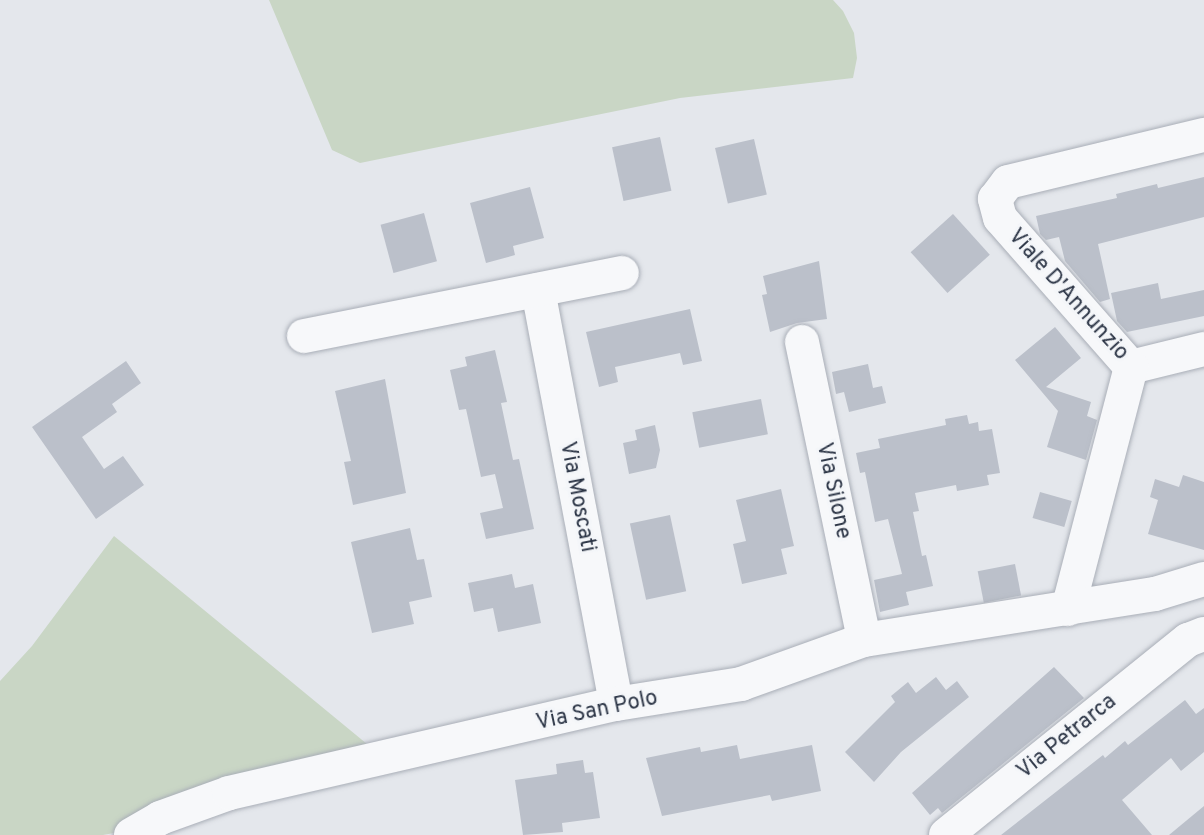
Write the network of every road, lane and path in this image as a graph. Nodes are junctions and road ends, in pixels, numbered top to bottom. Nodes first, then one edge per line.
1 (1204, 135) edge
2 (622, 273) dead end
3 (538, 290) junction
4 (304, 336) dead end
5 (802, 342) dead end
6 (1204, 349) edge
7 (1131, 367) junction
8 (1204, 579) edge
9 (1068, 609) junction
10 (864, 640) junction
11 (1199, 642) edge
12 (616, 704) junction
13 (131, 835) edge
14 (946, 835) edge

1 - 7 street, Viale D'Annunzio
2 - 3 street
3 - 4 street
3 - 12 street, Via Moscati
5 - 10 street, Via Silone
6 - 7 street
7 - 9 street, Viale D'Annunzio
8 - 9 street, Via San Polo
9 - 10 street, Via San Polo
10 - 12 street, Via San Polo
11 - 14 street, Via Petrarca
12 - 13 street, Via San Polo

